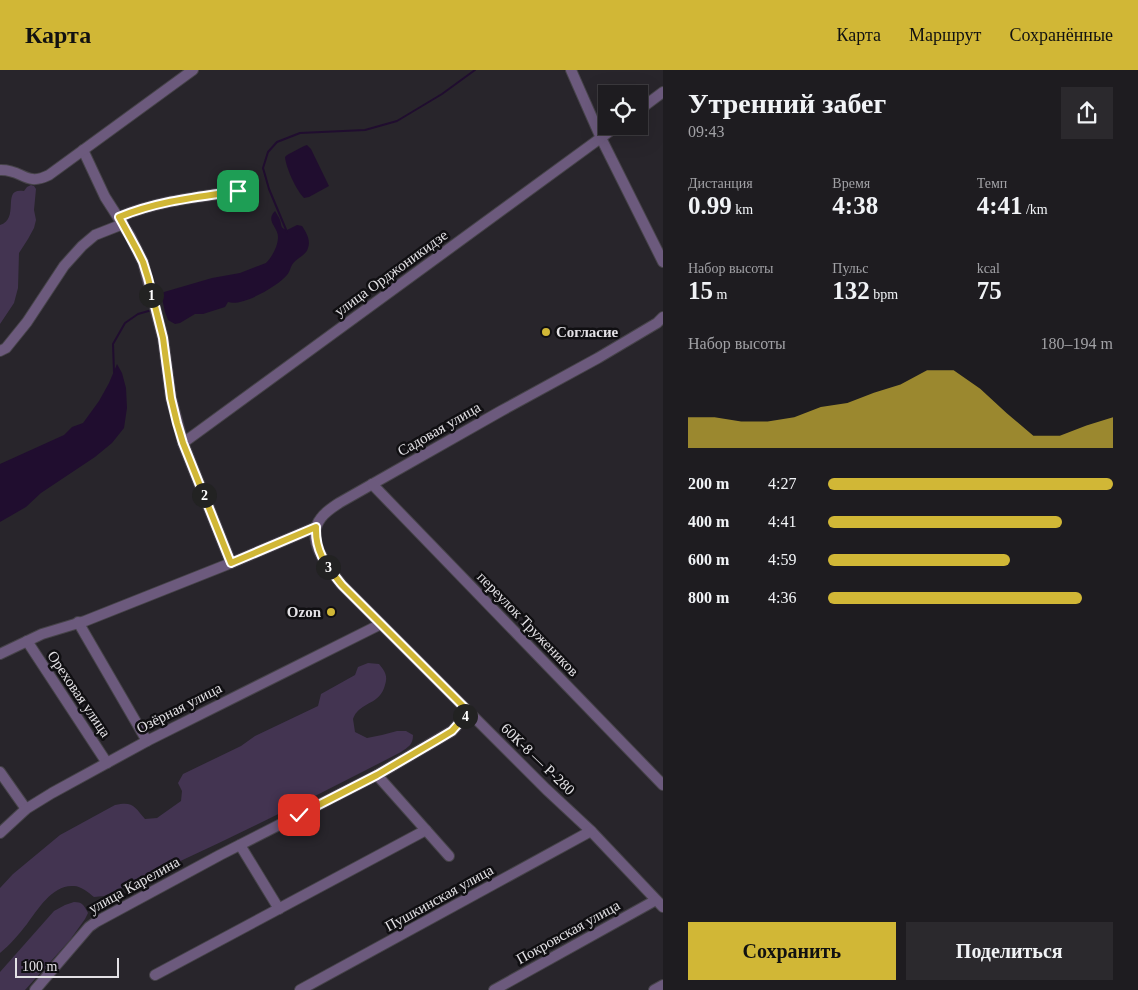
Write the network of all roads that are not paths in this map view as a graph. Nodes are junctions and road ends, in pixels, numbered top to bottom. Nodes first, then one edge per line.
1 (193, 70) edge
2 (571, 70) edge
3 (663, 92) edge
4 (648, 103) edge
5 (605, 135) edge
6 (601, 138) junction
7 (83, 150) junction
8 (0, 170) edge
9 (238, 191) dead end
10 (121, 221) junction
11 (663, 262) edge
12 (663, 317) edge
13 (0, 351) edge
14 (183, 443) junction
15 (372, 484) junction
16 (316, 527) junction
17 (231, 563) junction
18 (78, 622) junction
19 (381, 624) junction
20 (27, 641) junction
21 (0, 654) edge
22 (469, 712) junction
23 (147, 740) junction
24 (106, 763) junction
25 (0, 772) edge
26 (377, 775) junction
27 (663, 785) edge
28 (26, 809) junction
29 (426, 830) junction
30 (592, 832) junction
31 (0, 833) edge
32 (240, 845) junction
33 (449, 856) dead end
34 (660, 903) edge
35 (279, 909) junction
36 (155, 975) dead end
37 (663, 985) edge
38 (35, 990) edge
39 (300, 990) edge
40 (494, 990) edge
41 (654, 990) edge

1 - 7 street
2 - 6 street
3 - 4 street
5 - 6 street, улица Орджоникидзе
6 - 11 street
6 - 14 street, улица Орджоникидзе
7 - 8 street
7 - 10 street
9 - 10 street
10 - 13 street
10 - 14 street
12 - 15 street, Садовая улица
14 - 17 street
15 - 16 street, Садовая улица
15 - 27 street, переулок Тружеников
16 - 17 street, Садовая улица
16 - 19 street, 60К-8 — Р-280
17 - 18 street, Садовая улица
18 - 20 street, Садовая улица
18 - 23 street
19 - 22 street, 60К-8 — Р-280
19 - 23 street, Озёрная улица
20 - 21 street, Садовая улица
20 - 24 street, Ореховая улица
22 - 26 street, улица Карелина
22 - 30 street, 60К-8 — Р-280
23 - 24 street, Озёрная улица
24 - 28 street, Озёрная улица
25 - 28 street
26 - 29 street
26 - 32 street, улица Карелина
28 - 31 street, Озёрная улица
29 - 33 street
29 - 35 street
30 - 34 street, 60К-8 — Р-280
30 - 39 street, Пушкинская улица
32 - 35 street
32 - 38 street, улица Карелина
34 - 40 street, Покровская улица
35 - 36 street
37 - 41 street

